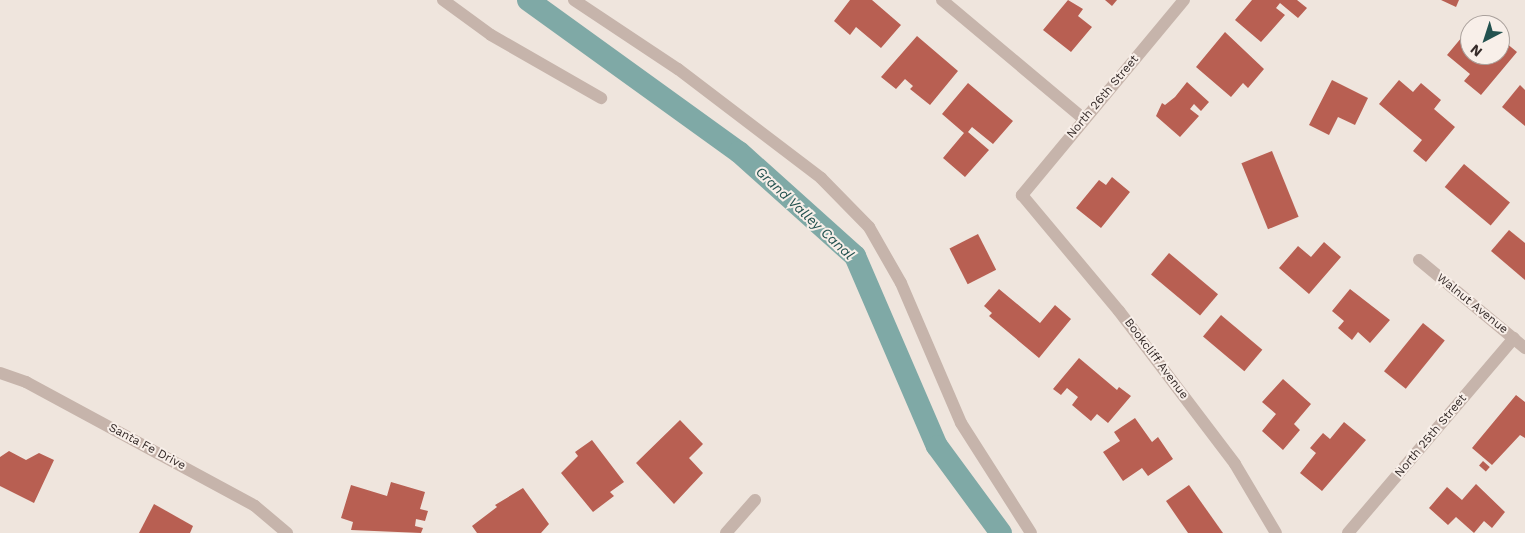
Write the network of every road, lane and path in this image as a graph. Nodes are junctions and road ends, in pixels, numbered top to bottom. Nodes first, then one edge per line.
1 (443, 0) edge
2 (574, 0) edge
3 (942, 0) edge
4 (1184, 0) edge
5 (601, 98) dead end
6 (1084, 120) junction
7 (1022, 195) joint
8 (1419, 260) dead end
9 (1514, 338) junction
10 (1525, 348) edge
11 (0, 373) edge
12 (755, 500) dead end
13 (286, 533) edge
14 (726, 533) edge
15 (1031, 533) edge
16 (1276, 533) edge
17 (1348, 533) edge

1 - 5 street
2 - 15 street
3 - 6 street
4 - 6 street, North 26th Street
6 - 7 street, North 26th Street
7 - 16 street, Bookcliff Avenue
8 - 9 street, Walnut Avenue
9 - 10 street, Walnut Avenue
9 - 17 street, North 25th Street
11 - 13 street, Santa Fe Drive
12 - 14 street

